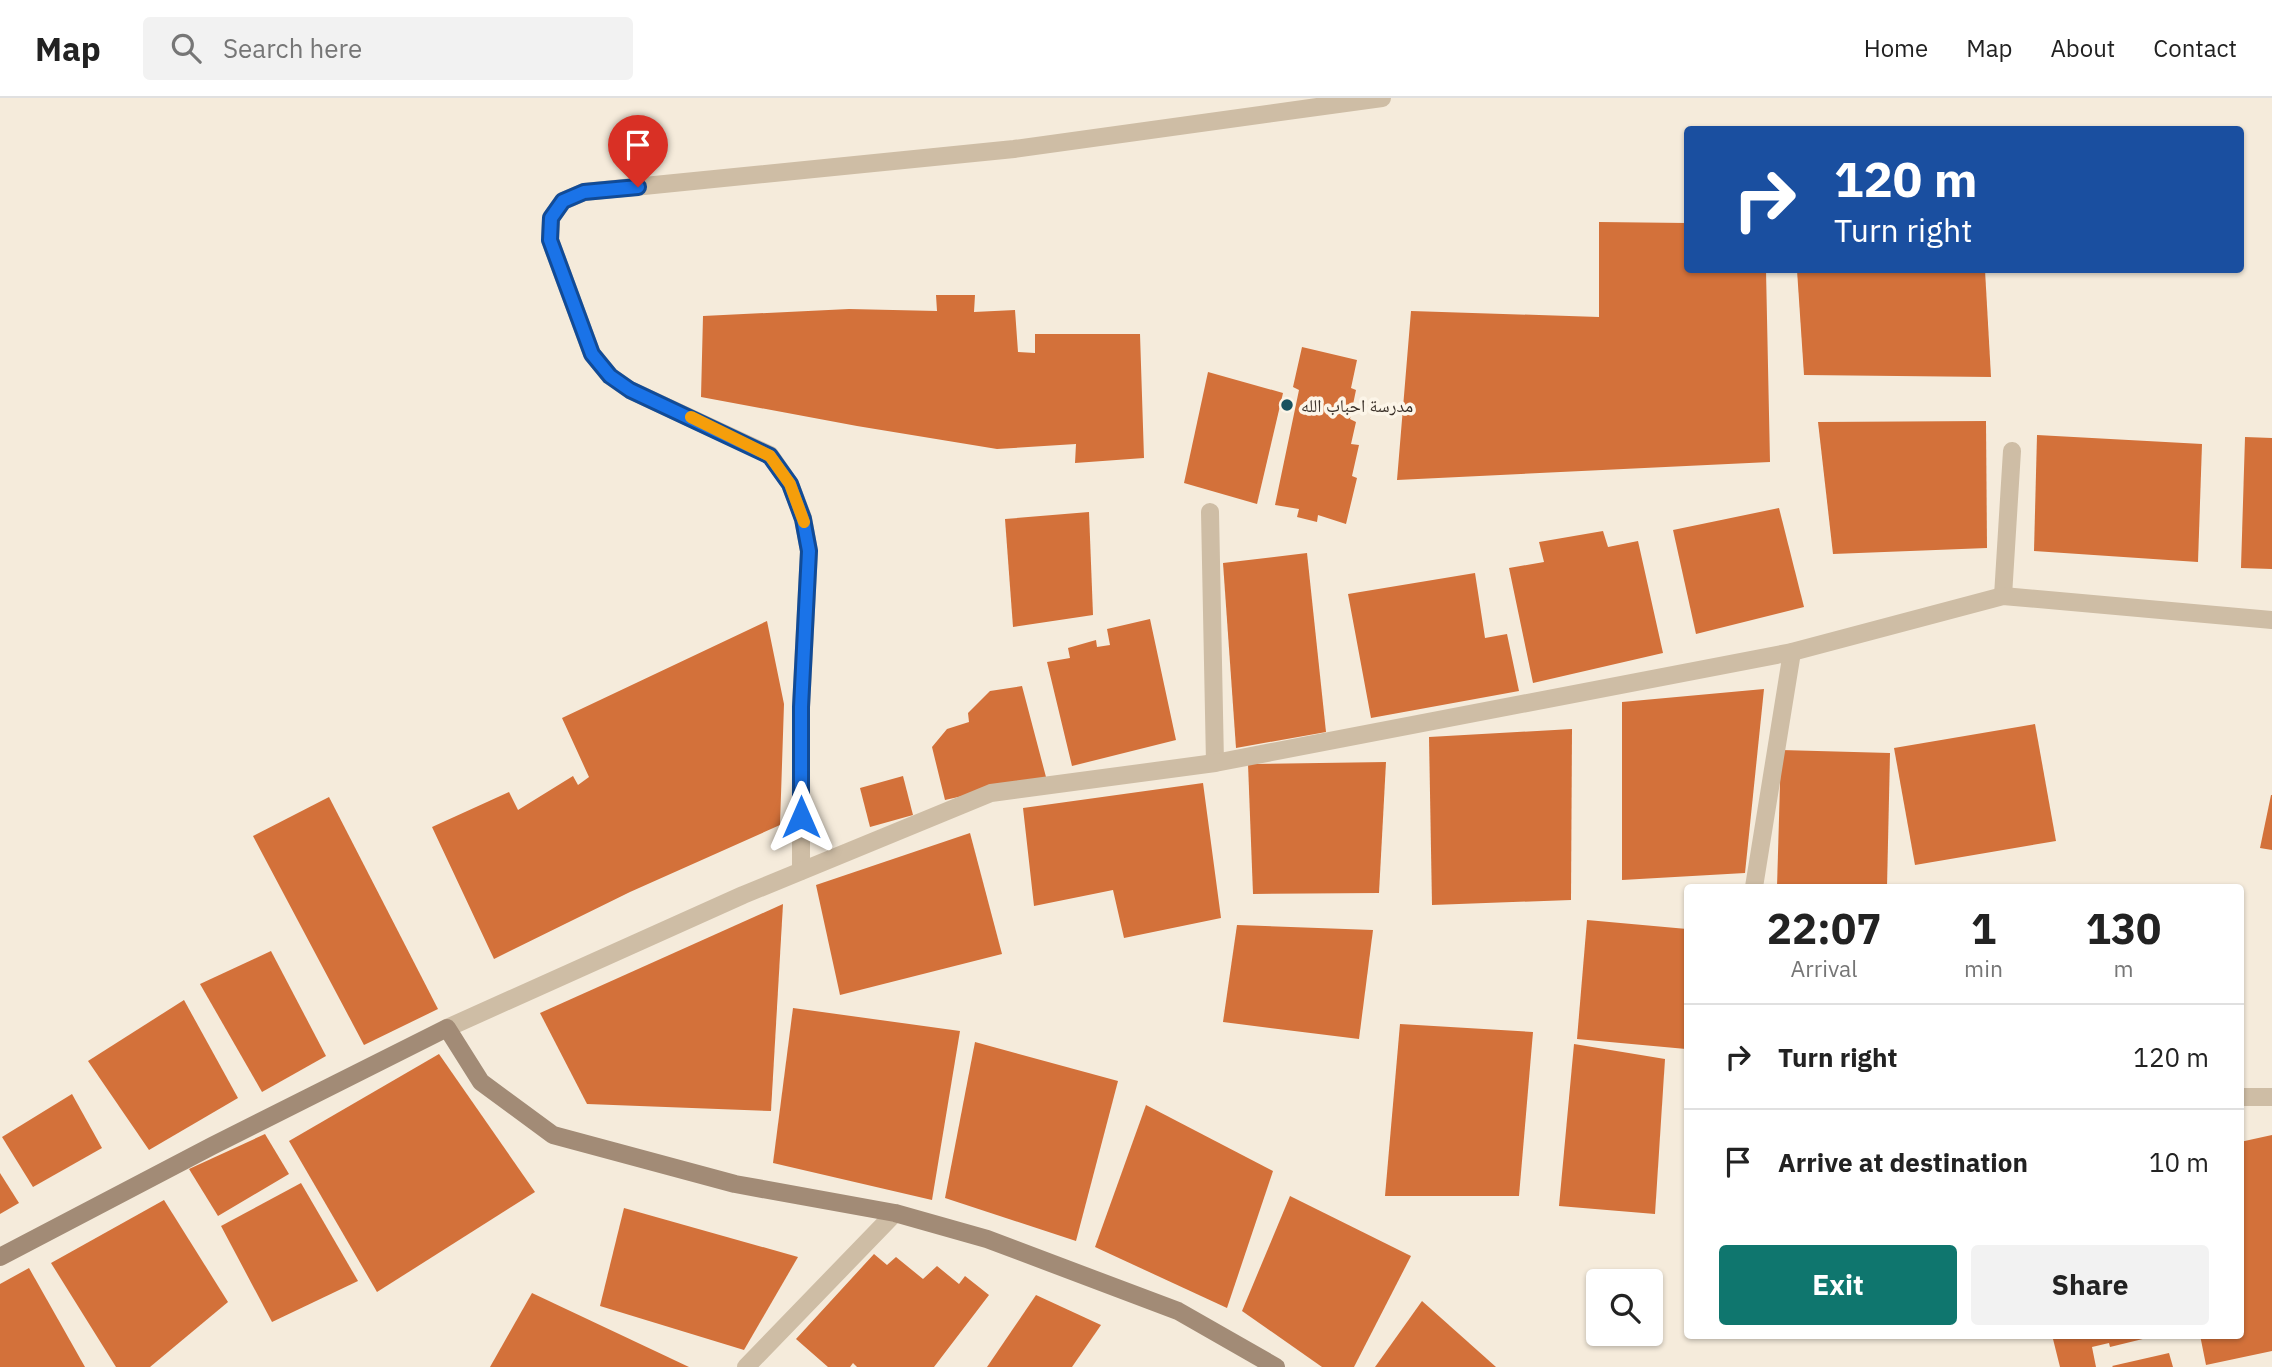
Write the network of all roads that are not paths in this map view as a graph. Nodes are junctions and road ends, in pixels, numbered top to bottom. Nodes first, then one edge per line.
1 (1382, 98) edge
2 (2012, 451) dead end
3 (1210, 512) dead end
4 (2003, 596) junction
5 (2272, 620) edge
6 (1792, 652) junction
7 (1215, 763) junction
8 (801, 871) junction
9 (1754, 884) edge
10 (447, 1028) junction
11 (2244, 1097) edge
12 (2272, 1097) edge
13 (895, 1213) junction
14 (0, 1257) edge
15 (747, 1367) edge
16 (1276, 1367) edge

1 - 8 street
2 - 4 street
3 - 7 street
4 - 5 street
4 - 6 street
6 - 7 street
6 - 9 street
7 - 8 street
8 - 10 street
10 - 13 street
10 - 14 street
11 - 12 street
13 - 15 street
13 - 16 street

